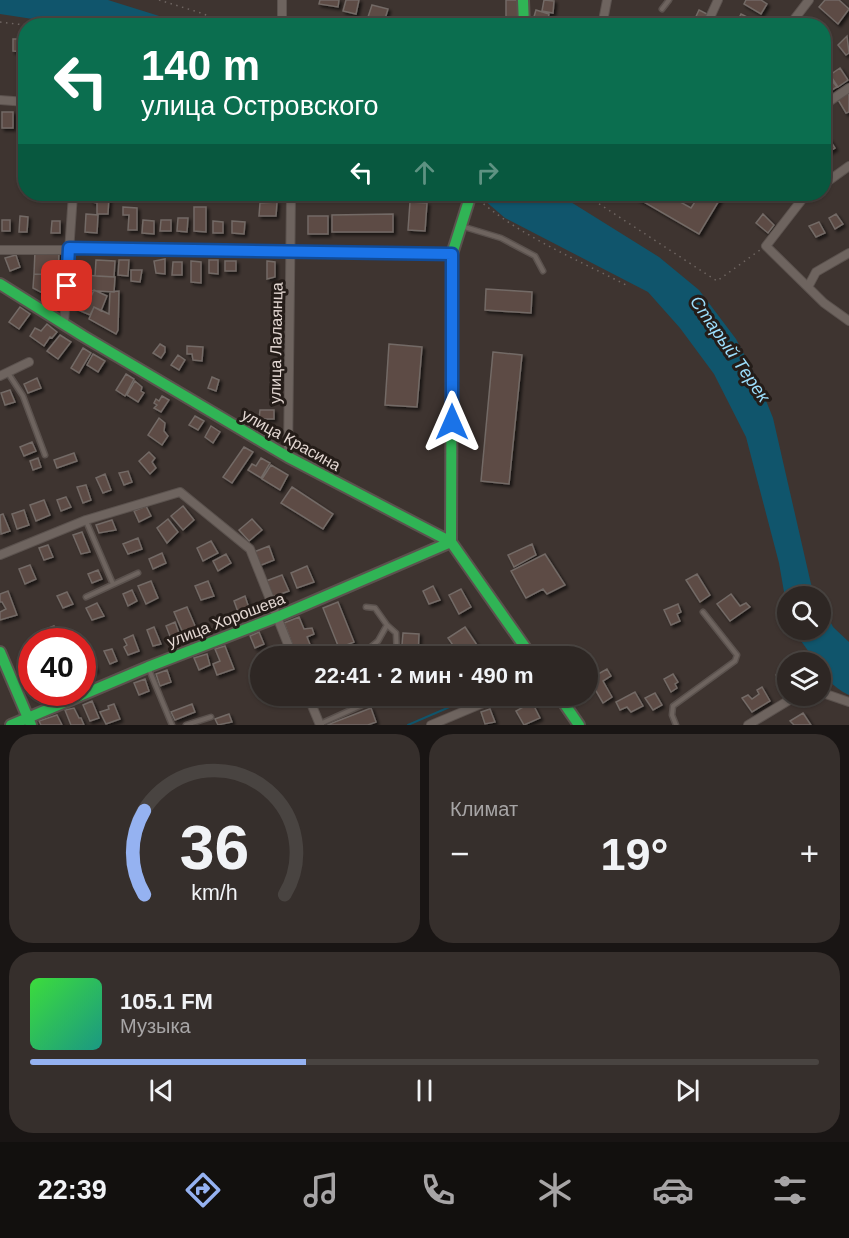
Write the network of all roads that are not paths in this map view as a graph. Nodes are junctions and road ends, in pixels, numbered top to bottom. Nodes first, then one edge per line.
1 (282, 0) edge
2 (524, 0) edge
3 (607, 0) edge
4 (669, 0) edge
5 (718, 0) edge
6 (809, 0) edge
7 (662, 9) dead end
8 (282, 18) edge
9 (524, 18) edge
10 (604, 18) edge
11 (710, 18) edge
12 (795, 18) edge
13 (849, 88) edge
14 (0, 100) edge
15 (831, 100) edge
16 (18, 101) edge
17 (849, 166) edge
18 (831, 179) edge
19 (72, 201) edge
20 (291, 201) edge
21 (469, 201) edge
22 (801, 201) edge
23 (460, 226) junction
24 (69, 248) junction
25 (0, 250) edge
26 (290, 250) junction
27 (849, 253) edge
28 (452, 254) junction
29 (543, 271) dead end
30 (0, 284) edge
31 (808, 287) junction
32 (849, 321) edge
33 (64, 324) junction
34 (29, 362) dead end
35 (4, 374) edge
36 (45, 455) dead end
37 (288, 457) junction
38 (86, 520) junction
39 (451, 542) junction
40 (0, 555) edge
41 (138, 573) dead end
42 (113, 584) junction
43 (86, 597) dead end
44 (366, 607) dead end
45 (703, 612) dead end
46 (277, 617) junction
47 (387, 625) junction
48 (289, 646) edge
49 (372, 646) edge
50 (397, 646) edge
51 (524, 646) edge
52 (0, 652) edge
53 (148, 667) junction
54 (831, 696) edge
55 (849, 702) edge
56 (312, 706) edge
57 (361, 706) edge
58 (477, 706) edge
59 (566, 706) edge
60 (779, 706) edge
61 (210, 717) dead end
62 (30, 721) edge
63 (11, 725) edge
64 (172, 725) edge
65 (186, 725) edge
66 (320, 725) edge
67 (431, 725) edge
68 (579, 725) edge
69 (676, 725) edge
70 (748, 725) edge

1 - 8 street
2 - 9 street
3 - 10 street
4 - 7 lane
5 - 11 street
6 - 12 street
13 - 15 street
14 - 16 street
17 - 18 street
19 - 24 street
20 - 26 street, улица Лалаянца
21 - 23 street
22 - 31 street
23 - 28 street
23 - 29 lane
24 - 25 street
24 - 26 street
24 - 33 street
26 - 28 street
26 - 37 street, улица Лалаянца
27 - 31 street
28 - 39 street
30 - 33 street, улица Красина
31 - 32 street
33 - 37 street, улица Красина
34 - 35 street
35 - 36 lane
37 - 39 street, улица Красина
38 - 40 street
38 - 42 lane
38 - 46 street
39 - 46 street, улица Хорошева
39 - 51 street, улица Красина
41 - 42 lane
42 - 43 lane
44 - 47 lane
45 - 69 lane
46 - 48 street
46 - 53 street, улица Хорошева
47 - 49 lane
47 - 50 lane
52 - 62 street
53 - 62 street, улица Хорошева
53 - 64 lane
54 - 55 street
56 - 66 street
57 - 66 lane
58 - 67 street
59 - 68 street
60 - 70 street
61 - 65 lane
62 - 63 street, улица Хорошева

